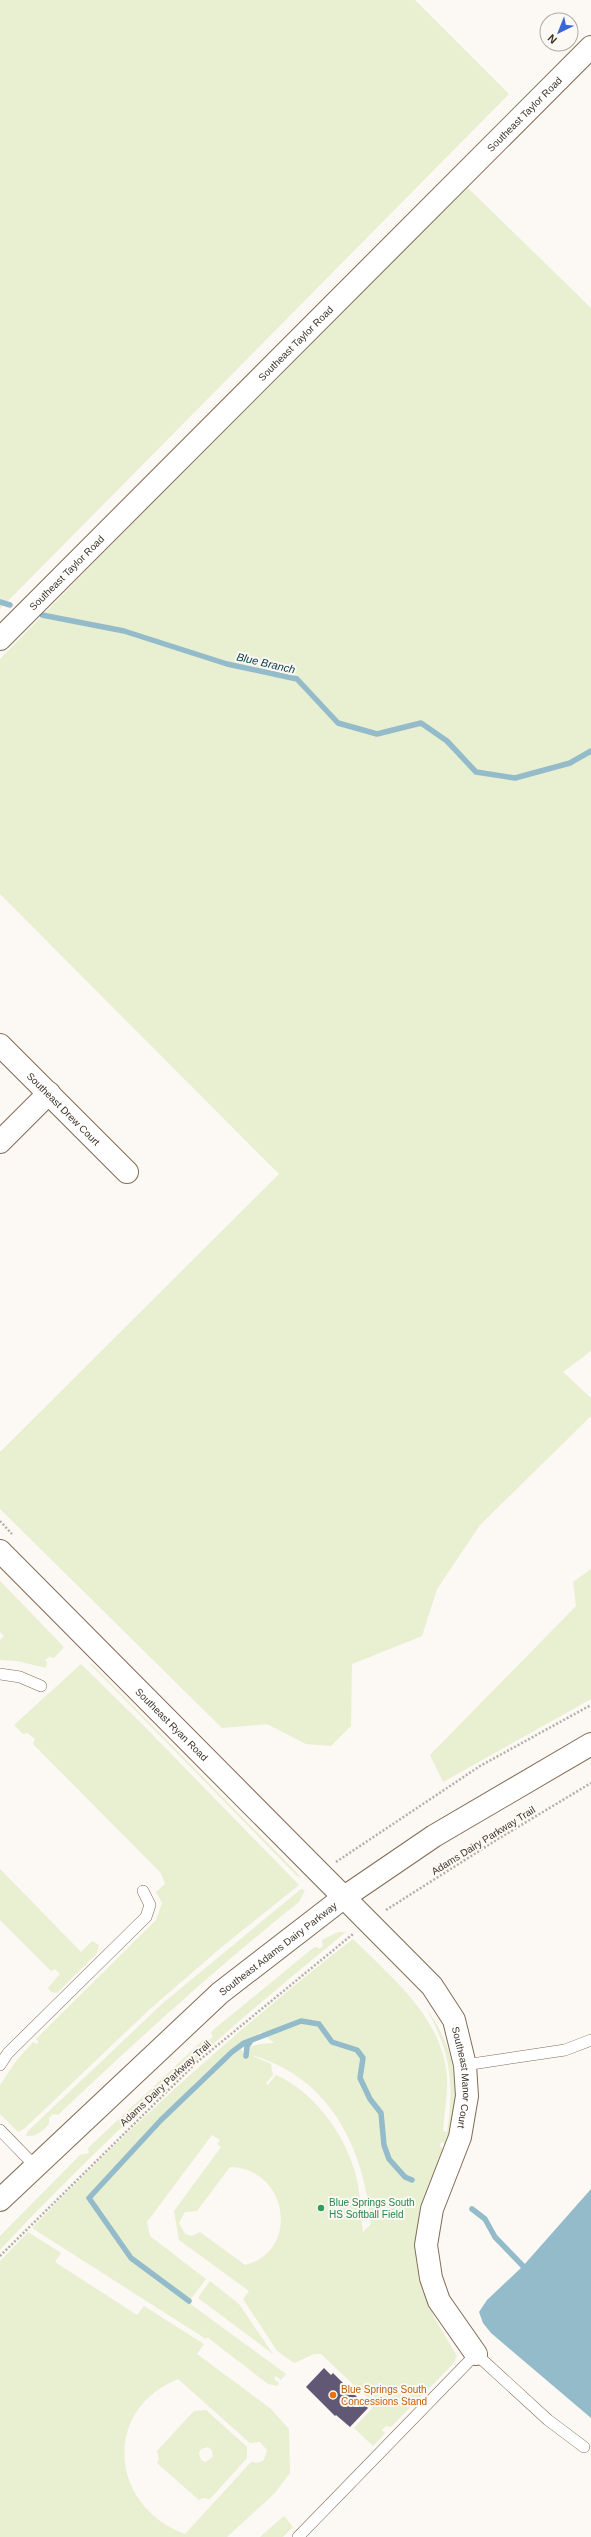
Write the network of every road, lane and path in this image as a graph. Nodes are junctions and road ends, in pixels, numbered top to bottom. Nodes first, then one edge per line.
1 (591, 47) edge
2 (0, 639) edge
3 (0, 1045) edge
4 (49, 1093) junction
5 (0, 1142) edge
6 (127, 1172) dead end
7 (0, 1551) edge
8 (0, 1674) edge
9 (41, 1686) dead end
10 (591, 1706) edge
11 (591, 1744) edge
12 (591, 1783) edge
13 (330, 1866) dead end
14 (143, 1891) dead end
15 (343, 1898) junction
16 (384, 1912) dead end
17 (352, 1935) dead end
18 (591, 2040) edge
19 (0, 2065) edge
20 (465, 2065) junction
21 (0, 2130) edge
22 (36, 2167) junction
23 (0, 2200) edge
24 (0, 2256) edge
25 (476, 2354) junction
26 (584, 2447) dead end
27 (298, 2537) edge

1 - 2 street, Southeast Taylor Road
3 - 4 street, Southeast Drew Court
4 - 5 street
4 - 6 street, Southeast Drew Court
7 - 15 street, Southeast Ryan Road
8 - 9 lane
10 - 13 path
11 - 15 street, Southeast Adams Dairy Parkway
12 - 16 path, Adams Dairy Parkway Trail
14 - 19 lane
15 - 20 street, Southeast Manor Court
15 - 22 street, Southeast Adams Dairy Parkway
17 - 24 path, Adams Dairy Parkway Trail
18 - 20 lane
20 - 25 street, Southeast Manor Court
21 - 22 lane
22 - 23 street, Southeast Adams Dairy Parkway
25 - 26 lane
25 - 27 lane

